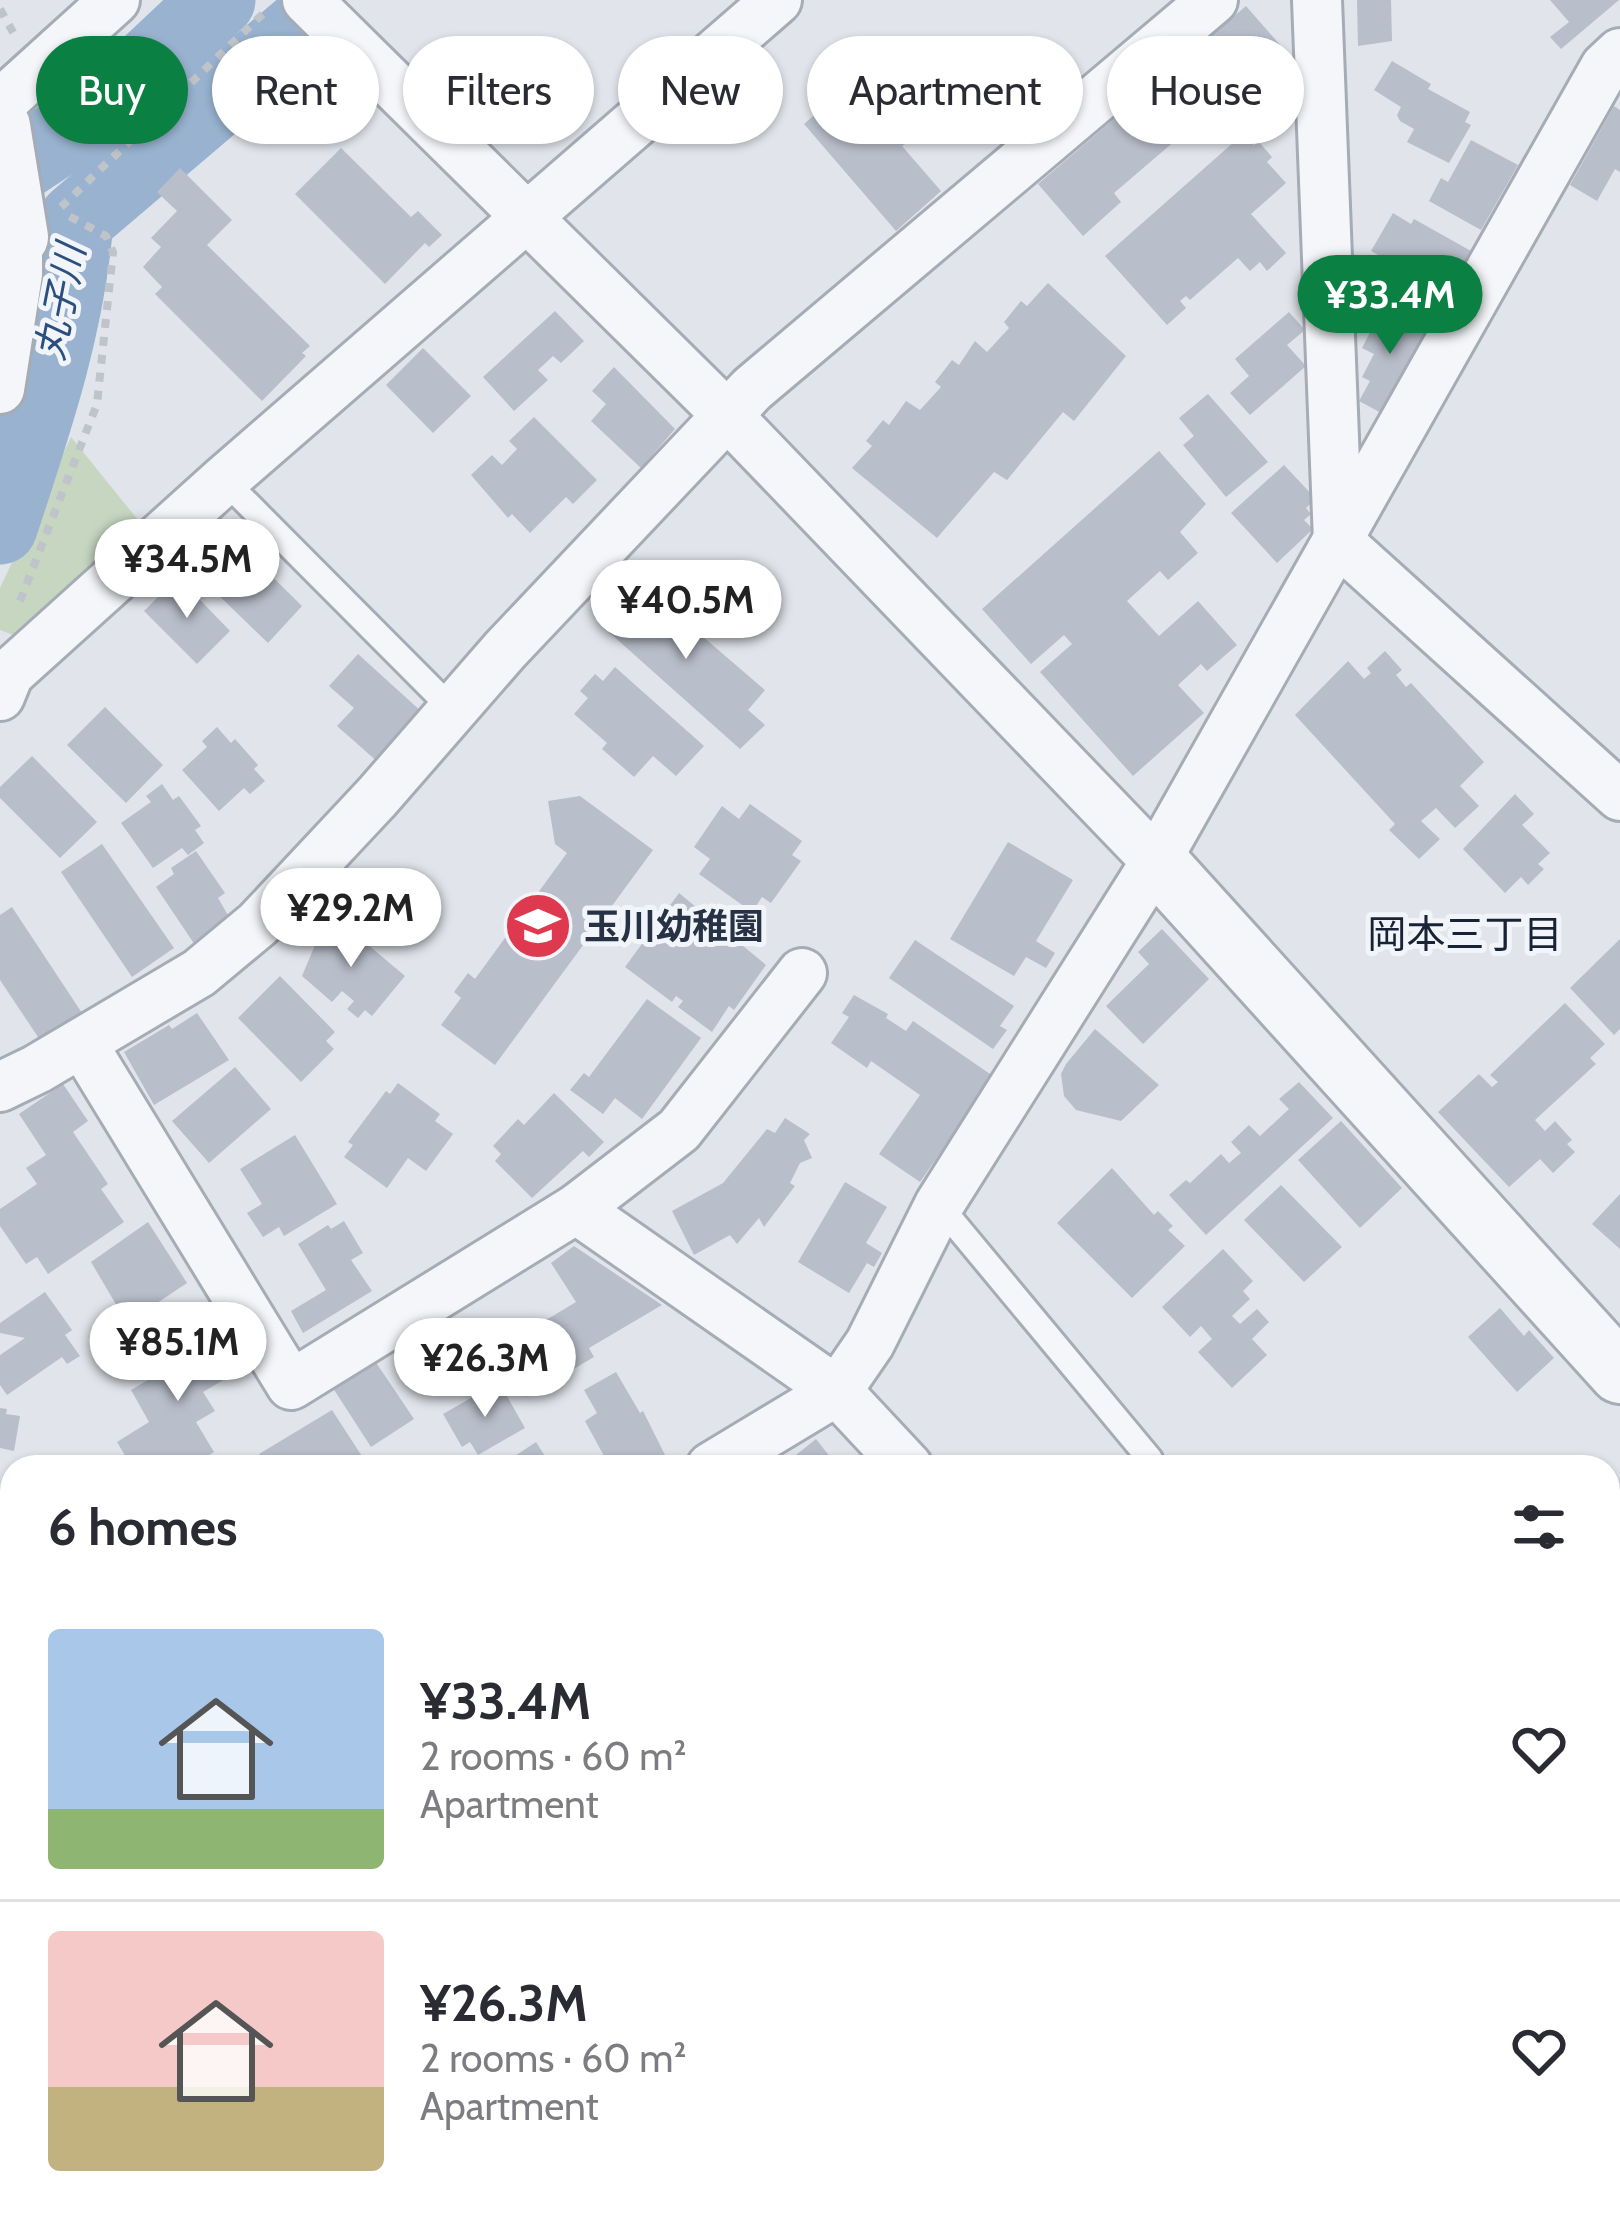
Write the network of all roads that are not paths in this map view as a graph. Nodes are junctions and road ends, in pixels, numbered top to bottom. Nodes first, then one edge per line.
1 (115, 0) edge
2 (308, 0) edge
3 (777, 0) edge
4 (1213, 0) edge
5 (1317, 0) edge
6 (1615, 68) edge
7 (0, 104) edge
8 (0, 126) edge
9 (528, 218) junction
10 (23, 251) edge
11 (0, 388) edge
12 (726, 414) junction
13 (224, 480) junction
14 (1338, 542) junction
15 (0, 696) edge
16 (453, 710) junction
17 (1620, 796) edge
18 (1156, 861) junction
19 (802, 973) dead end
20 (82, 1043) junction
21 (0, 1087) edge
22 (939, 1205) junction
23 (576, 1209) junction
24 (1620, 1373) edge
25 (837, 1391) junction
26 (731, 1455) edge
27 (897, 1455) edge
28 (1147, 1455) edge

1 - 7 street
2 - 9 street
3 - 9 street
4 - 12 street
5 - 14 street
6 - 14 street
8 - 10 street
9 - 12 street
9 - 13 street
10 - 11 street
12 - 16 street
12 - 18 street
13 - 15 street
13 - 16 lane
14 - 17 street
14 - 18 street
16 - 20 street
18 - 22 street
18 - 24 street
19 - 23 street
20 - 21 street
20 - 23 street
22 - 25 street
22 - 28 lane
23 - 25 street
25 - 26 street
25 - 27 street

